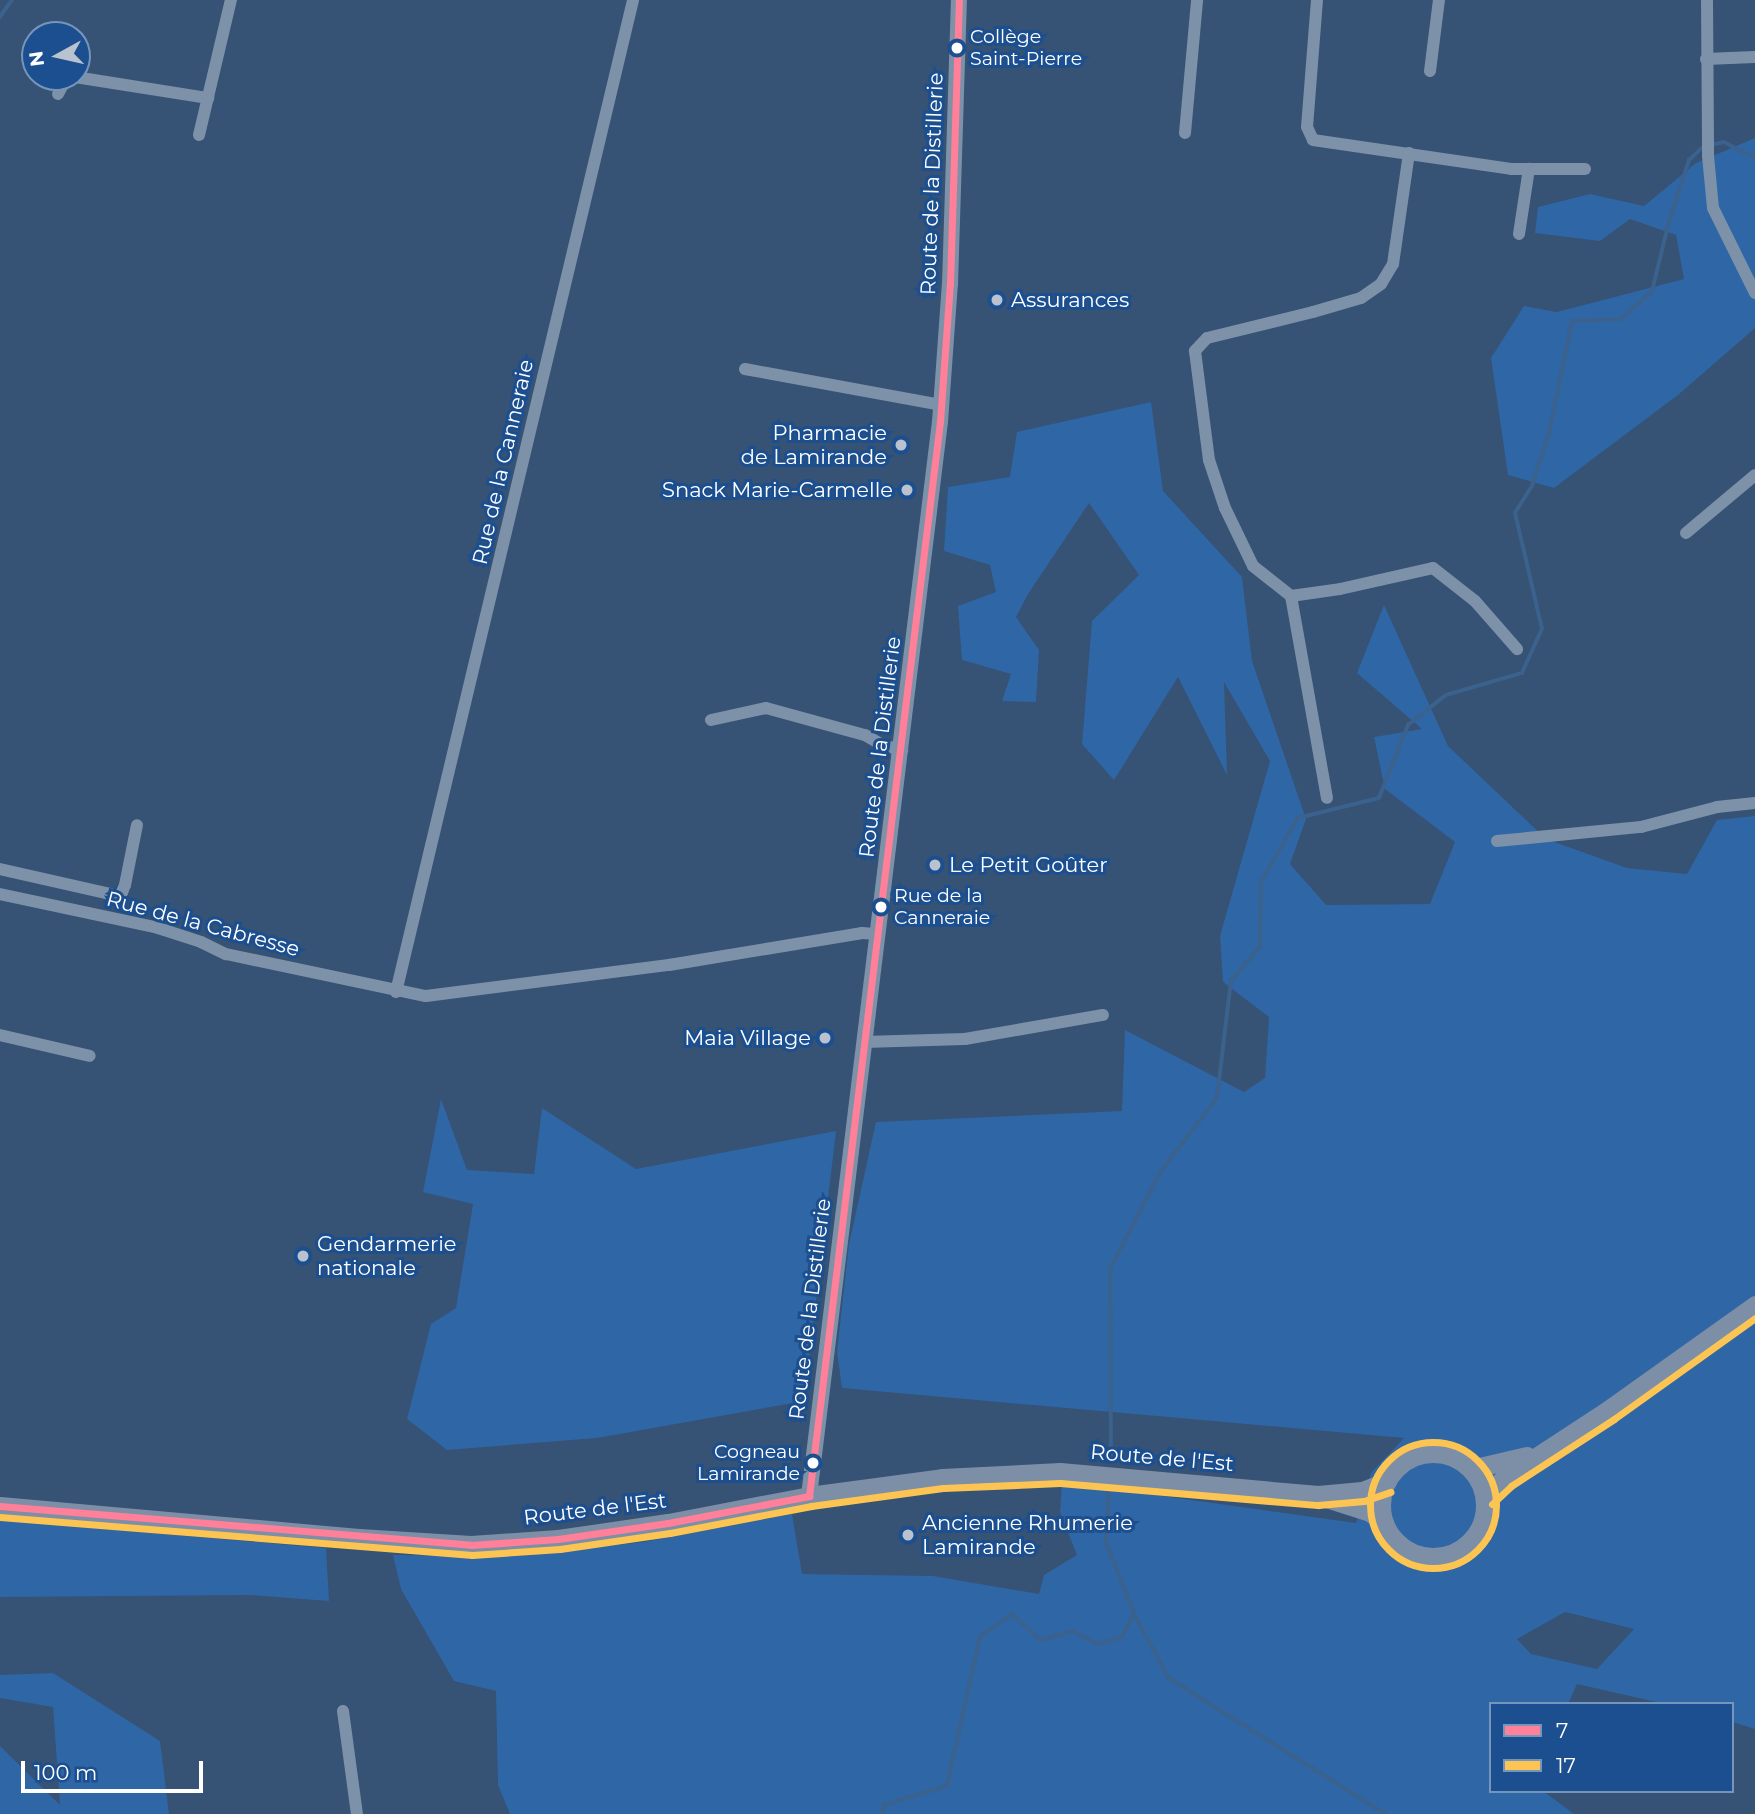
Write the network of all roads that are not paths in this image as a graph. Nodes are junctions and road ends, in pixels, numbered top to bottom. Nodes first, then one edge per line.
1 (231, 0) edge
2 (634, 0) edge
3 (959, 0) edge
4 (1197, 0) edge
5 (1317, 0) edge
6 (1439, 0) edge
7 (1707, 0) edge
8 (1755, 57) edge
9 (1706, 59) junction
10 (1430, 71) dead end
11 (91, 80) edge
12 (60, 91) edge
13 (58, 94) dead end
14 (208, 98) junction
15 (1185, 133) dead end
16 (199, 135) dead end
17 (1409, 153) junction
18 (1529, 169) junction
19 (1585, 169) dead end
20 (1519, 234) dead end
21 (1755, 293) edge
22 (746, 369) dead end
23 (942, 405) junction
24 (1755, 475) edge
25 (1686, 533) dead end
26 (1291, 596) junction
27 (1517, 649) dead end
28 (711, 720) dead end
29 (902, 750) junction
30 (1327, 798) dead end
31 (1755, 803) edge
32 (136, 825) dead end
33 (1497, 841) dead end
34 (0, 870) edge
35 (0, 894) edge
36 (878, 934) junction
37 (396, 992) junction
38 (1103, 1015) dead end
39 (0, 1035) edge
40 (864, 1042) junction
41 (90, 1056) dead end
42 (1755, 1305) edge
43 (1545, 1451) junction
44 (1471, 1469) junction
45 (1386, 1482) junction
46 (1318, 1495) junction
47 (809, 1496) junction
48 (1485, 1496) junction
49 (0, 1506) edge
50 (1384, 1524) junction
51 (343, 1712) dead end
52 (357, 1814) edge

1 - 14 street
2 - 37 street, Rue de la Canneraie
3 - 23 street, Route de la Distillerie
4 - 15 street
5 - 17 street
6 - 10 street
7 - 9 street
8 - 9 street
9 - 21 street
11 - 14 street
12 - 13 street
14 - 16 street
17 - 18 street
17 - 26 street
18 - 19 street
18 - 20 street
22 - 23 street
23 - 29 street, Route de la Distillerie
24 - 25 street
26 - 27 street
26 - 30 street
28 - 29 street
29 - 36 street, Route de la Distillerie
31 - 33 street
32 - 34 street
35 - 37 street, Rue de la Cabresse
36 - 37 street
36 - 40 street, Route de la Distillerie
38 - 40 street
39 - 41 street
40 - 47 street, Route de la Distillerie
42 - 43 main road
43 - 44 main road
43 - 48 main road
44 - 45 main road
44 - 48 main road
45 - 46 main road, Route de l'Est
45 - 50 main road
46 - 47 main road, Route de l'Est
46 - 50 main road, Route de l'Est
47 - 49 main road, Route de l'Est
48 - 50 main road
51 - 52 street

